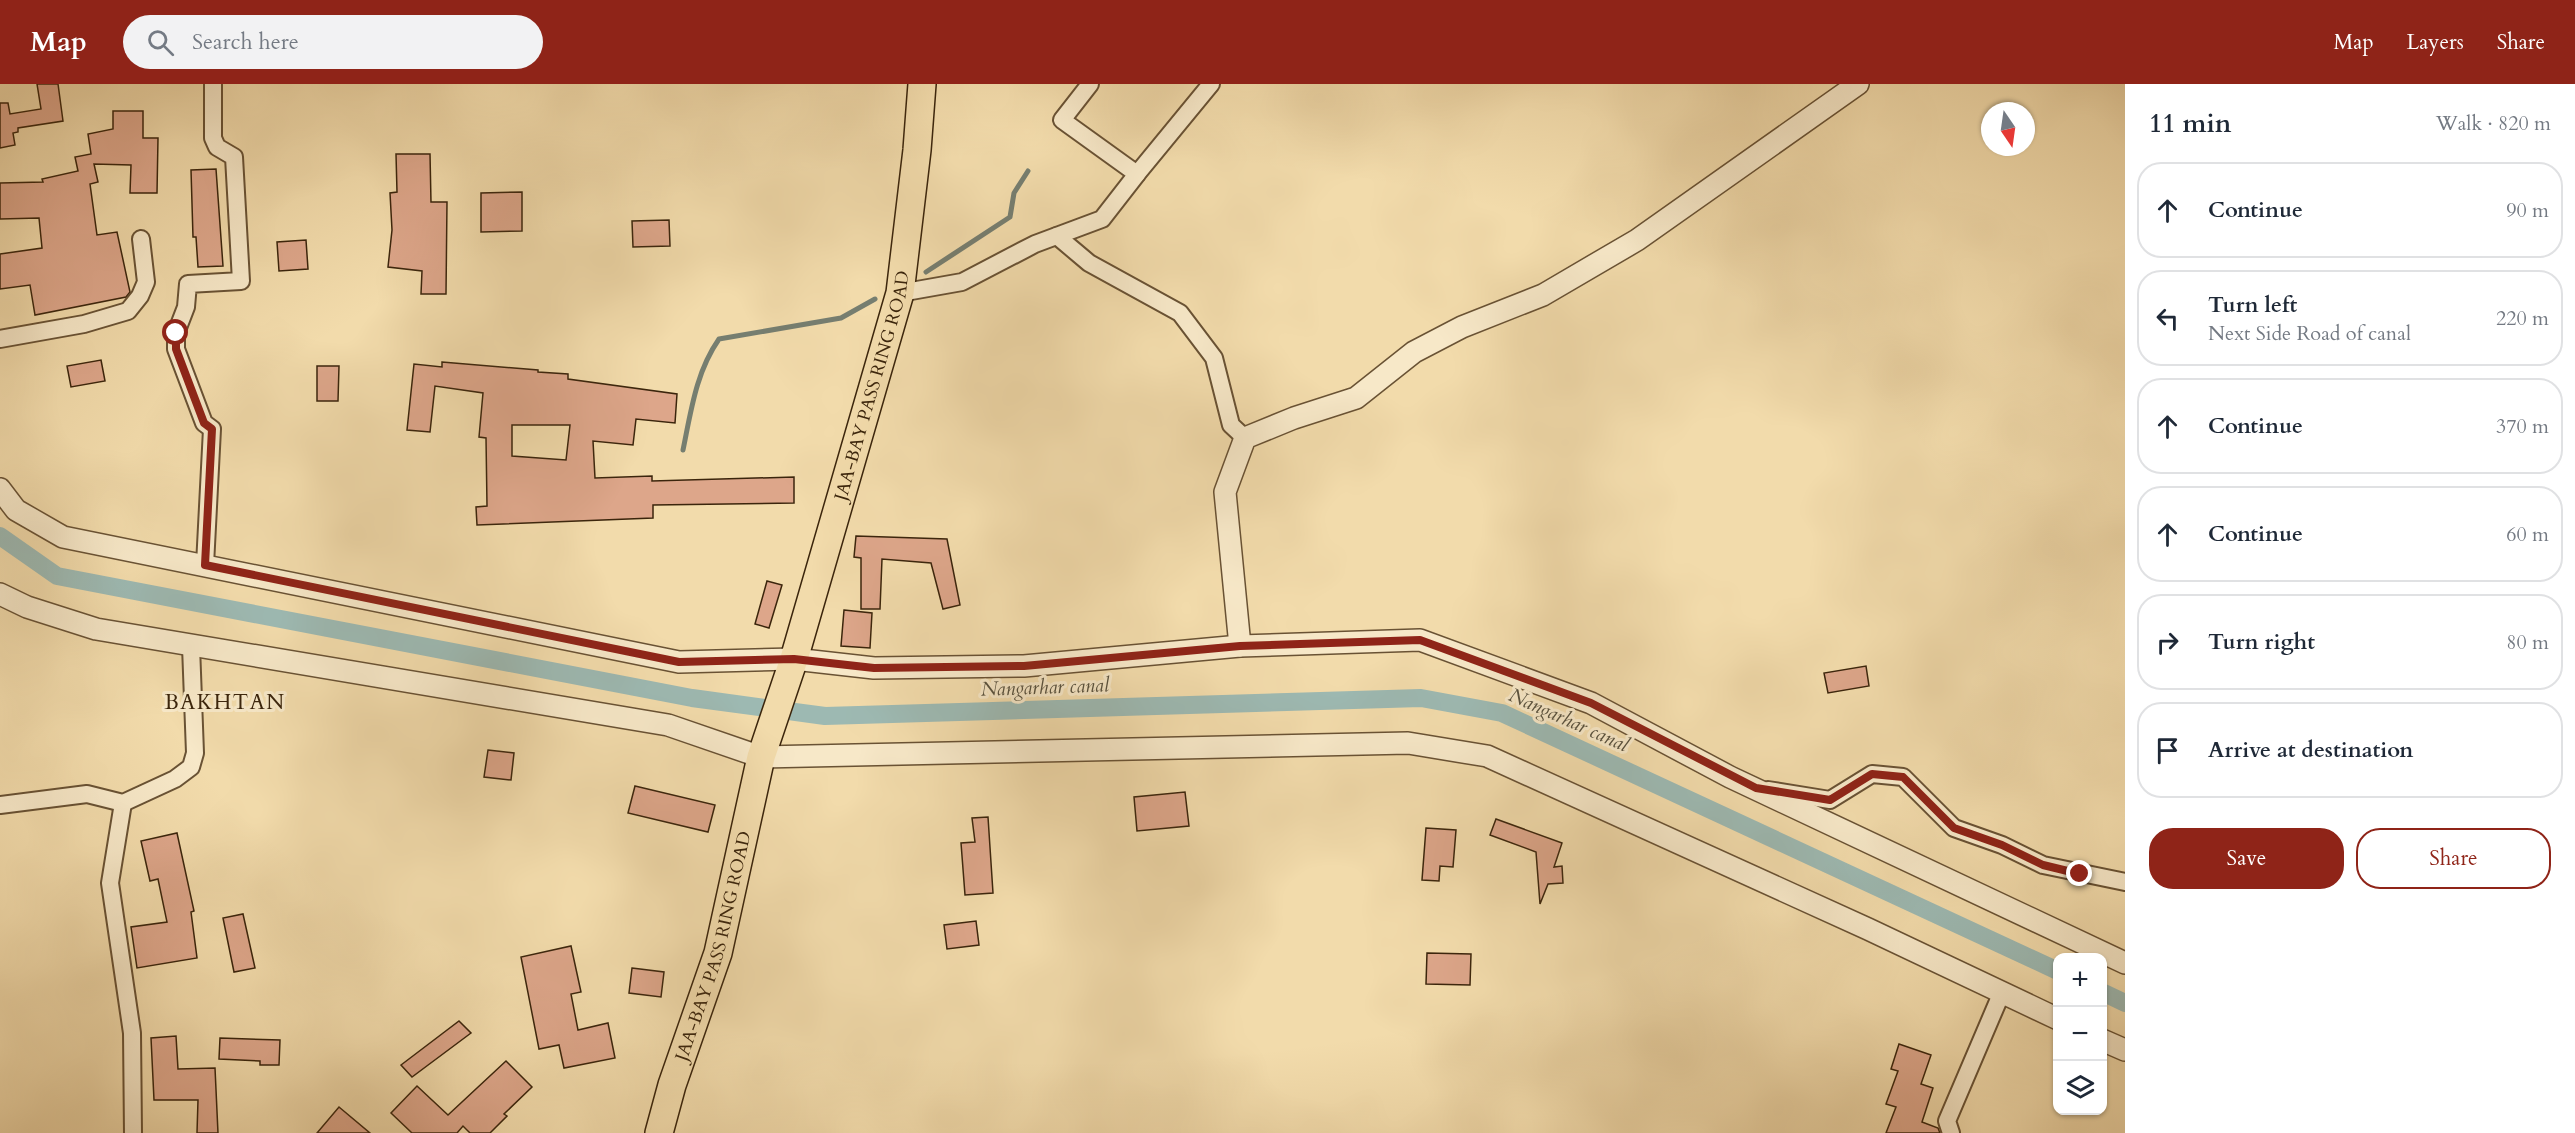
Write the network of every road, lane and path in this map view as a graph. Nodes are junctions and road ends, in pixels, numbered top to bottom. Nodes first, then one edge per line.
1 (213, 84) edge
2 (922, 84) edge
3 (1090, 84) edge
4 (1211, 84) edge
5 (1858, 84) edge
6 (1137, 174) junction
7 (1057, 236) junction
8 (141, 239) dead end
9 (900, 293) junction
10 (0, 339) edge
11 (1245, 438) junction
12 (0, 489) edge
13 (205, 565) junction
14 (0, 594) edge
15 (191, 646) junction
16 (1240, 646) junction
17 (790, 669) junction
18 (761, 757) junction
19 (1756, 788) junction
20 (123, 802) junction
21 (0, 805) edge
22 (2124, 878) edge
23 (2125, 963) edge
24 (2002, 992) junction
25 (2053, 1017) edge
26 (2107, 1042) edge
27 (2125, 1050) edge
28 (133, 1133) edge
29 (659, 1133) edge
30 (1951, 1133) edge

1 - 13 street
2 - 9 highway, JAA-BAY PASS RING ROAD
3 - 6 street
4 - 6 street
5 - 11 street
6 - 7 street
7 - 9 street
7 - 11 street
8 - 10 street
9 - 17 highway, JAA-BAY PASS RING ROAD
11 - 16 street
12 - 13 street
13 - 17 street
14 - 15 street
15 - 18 street
15 - 20 street
16 - 17 street
16 - 19 street
17 - 18 highway, JAA-BAY PASS RING ROAD
18 - 24 street
18 - 29 highway, JAA-BAY PASS RING ROAD
19 - 22 street
19 - 23 street
20 - 21 street
20 - 28 street
24 - 25 street
24 - 30 street
26 - 27 street

